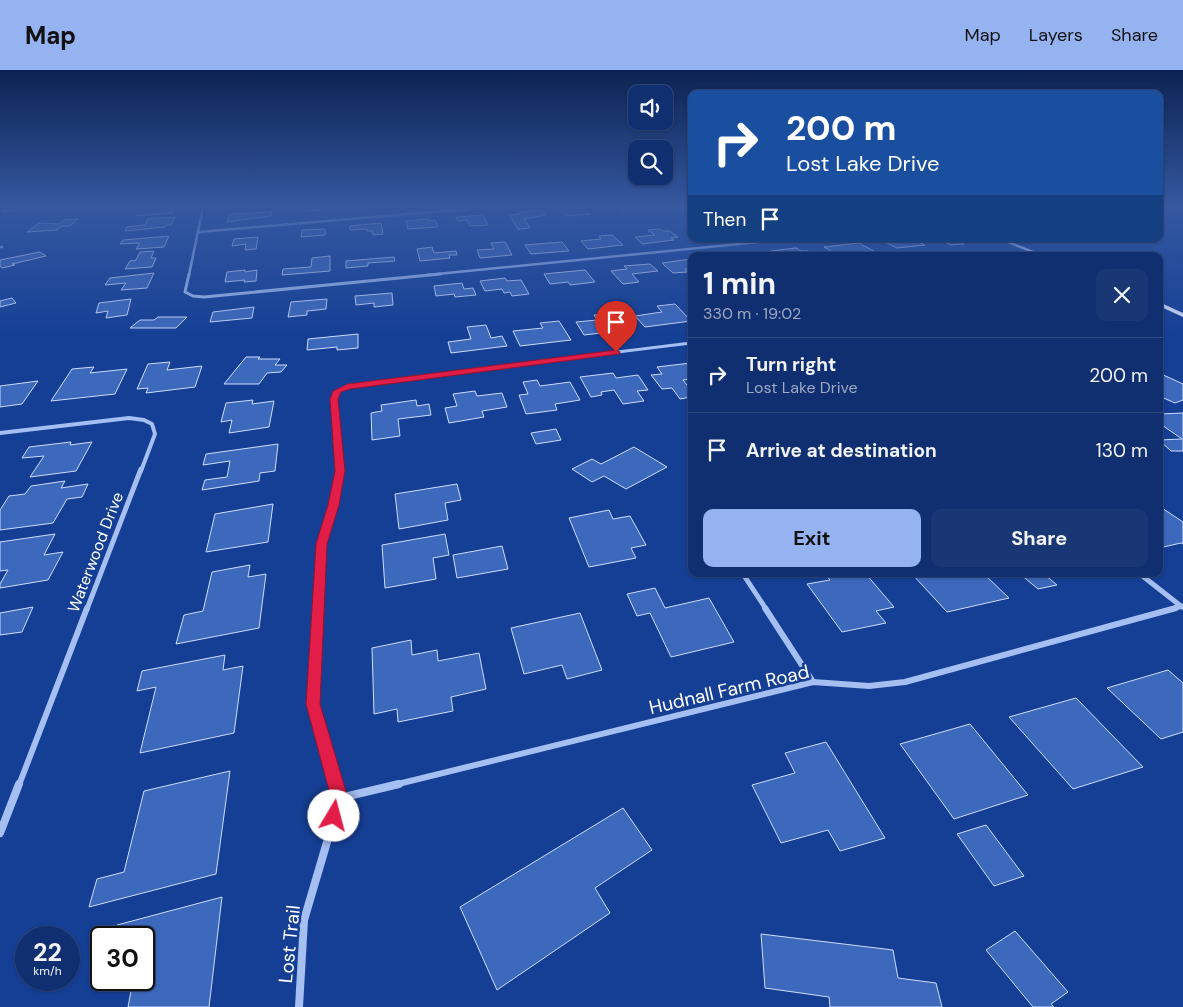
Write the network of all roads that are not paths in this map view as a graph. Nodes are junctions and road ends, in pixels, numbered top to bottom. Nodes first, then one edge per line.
1 (195, 251) edge
2 (672, 251) edge
3 (1163, 306) edge
4 (1183, 315) edge
5 (688, 343) edge
6 (0, 433) edge
7 (745, 577) edge
8 (1144, 577) edge
9 (1183, 607) edge
10 (813, 682) junction
11 (340, 798) junction
12 (0, 833) edge
13 (300, 1007) edge

1 - 2 street
3 - 4 main road
5 - 11 street
6 - 12 street, Waterwood Drive
7 - 10 street
8 - 9 street
9 - 10 street, Hudnall Farm Road
10 - 11 street, Hudnall Farm Road
11 - 13 street, Lost Trail

